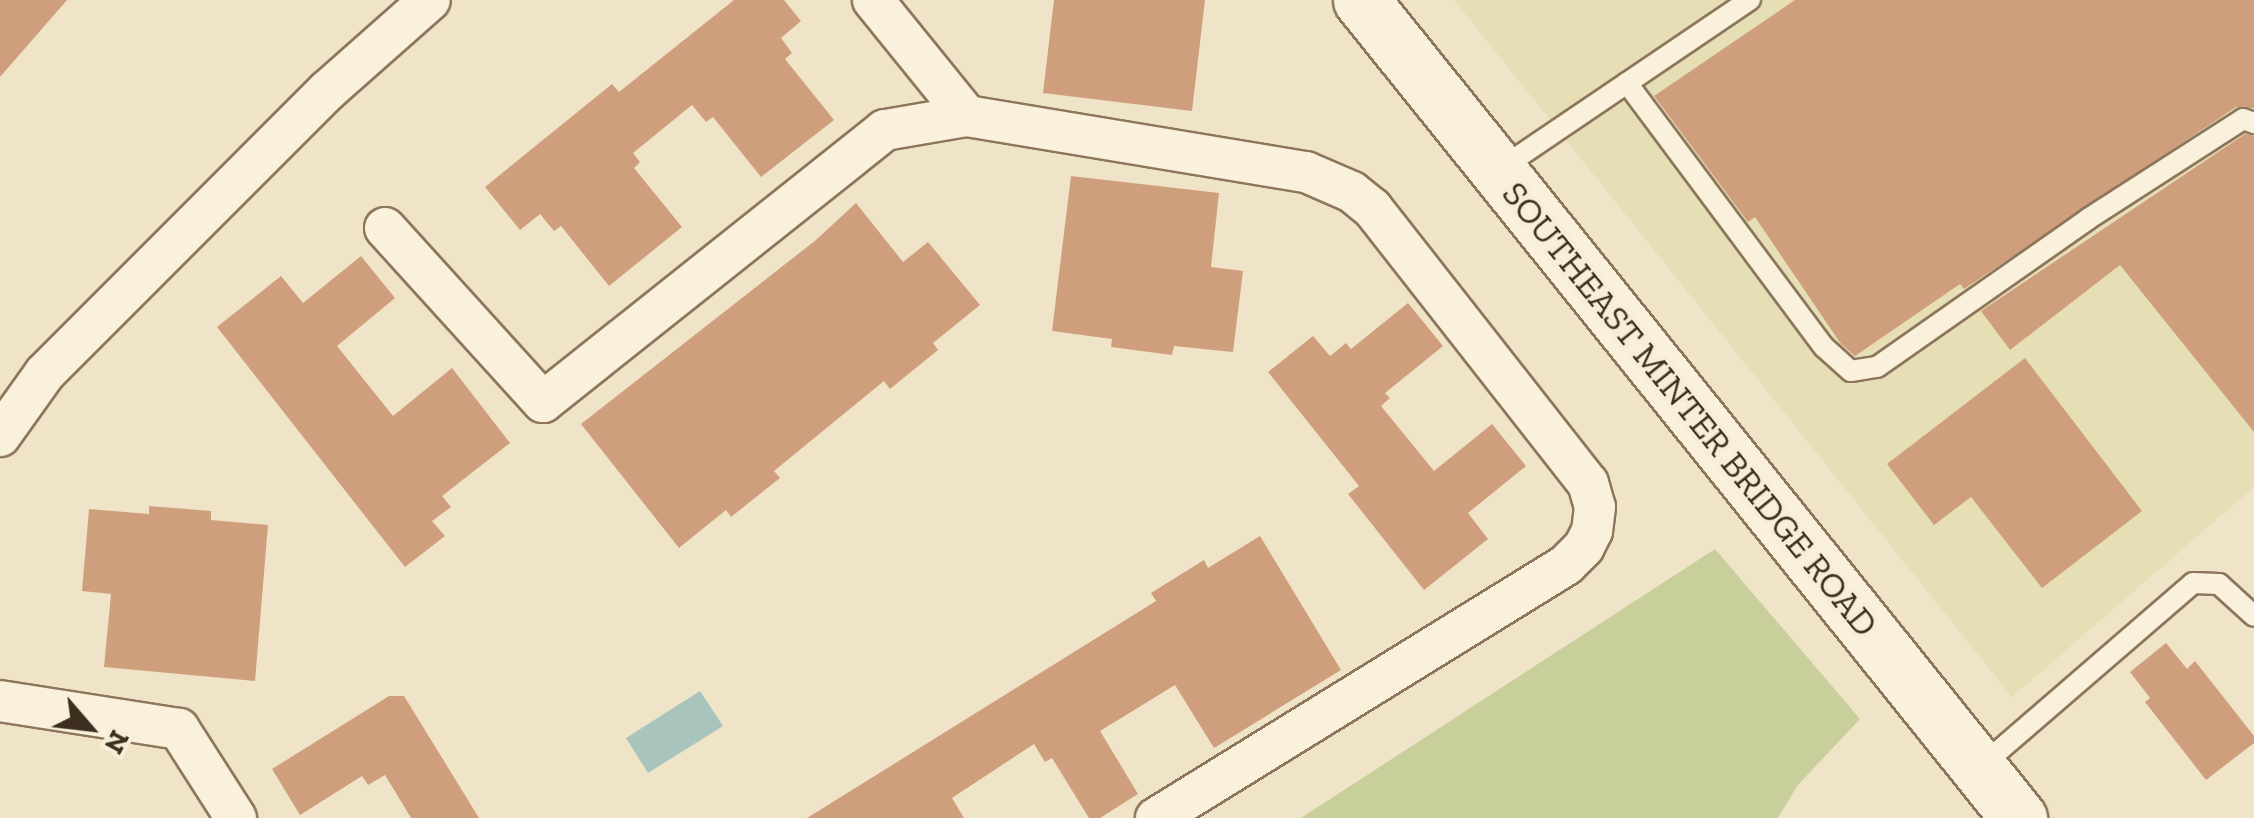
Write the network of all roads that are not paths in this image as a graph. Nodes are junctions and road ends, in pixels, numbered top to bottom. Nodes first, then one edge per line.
1 (430, 0) edge
2 (873, 0) edge
3 (1361, 0) edge
4 (1750, 0) edge
5 (1627, 83) junction
6 (967, 116) junction
7 (2254, 123) edge
8 (1498, 170) junction
9 (385, 228) dead end
10 (0, 436) edge
11 (2254, 616) edge
12 (0, 700) edge
13 (1979, 768) junction
14 (236, 818) edge
15 (1156, 818) edge
16 (2018, 818) edge

1 - 10 street
2 - 6 street
3 - 8 main road, SOUTHEAST MINTER BRIDGE ROAD
4 - 5 lane
5 - 7 lane
5 - 8 lane
6 - 9 street
6 - 15 street
8 - 13 main road, SOUTHEAST MINTER BRIDGE ROAD
11 - 13 lane
12 - 14 street
13 - 16 main road, SOUTHEAST MINTER BRIDGE ROAD

